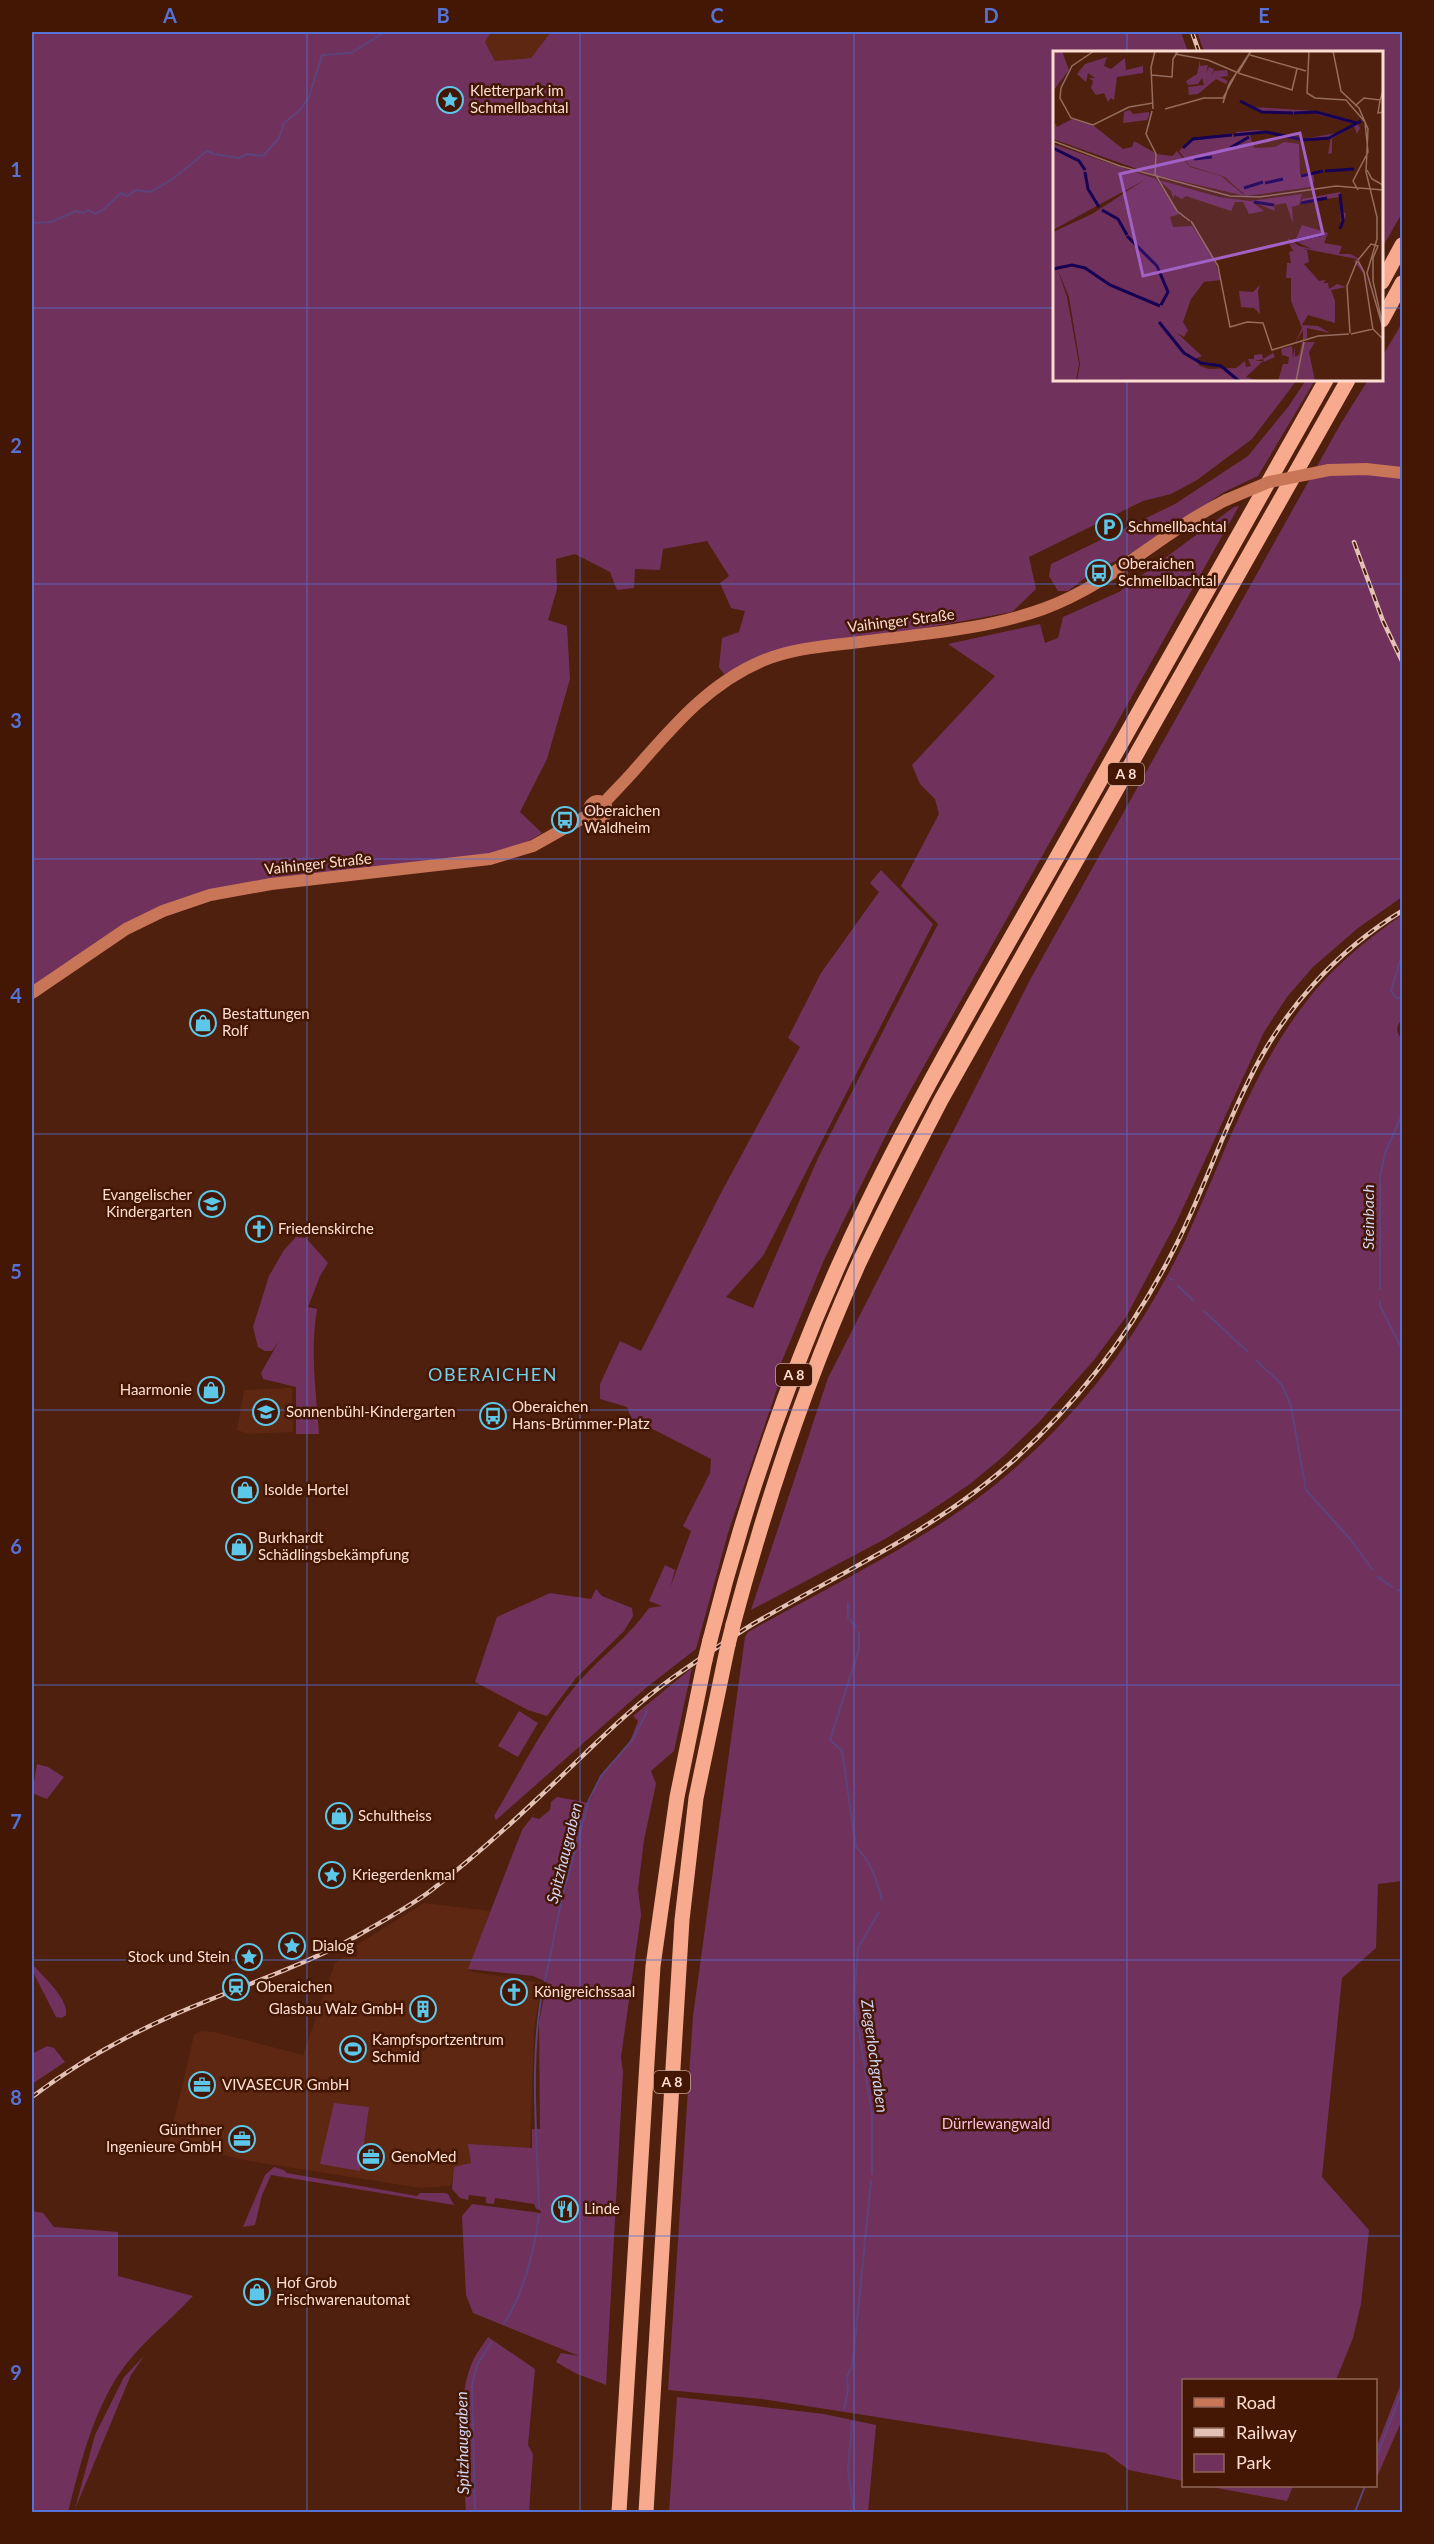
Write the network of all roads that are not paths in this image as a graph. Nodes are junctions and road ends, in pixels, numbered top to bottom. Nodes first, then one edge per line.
1 (1402, 244) edge
2 (1383, 280) edge
3 (1402, 283) edge
4 (1383, 318) edge
5 (1325, 381) edge
6 (1347, 381) edge
7 (1402, 473) edge
8 (32, 993) edge
9 (619, 2512) edge
10 (646, 2512) edge

1 - 2 highway
3 - 4 highway
5 - 9 highway, A 8, bridge
6 - 10 highway, A 8, bridge
7 - 8 main road, Vaihinger Straße, bridge

